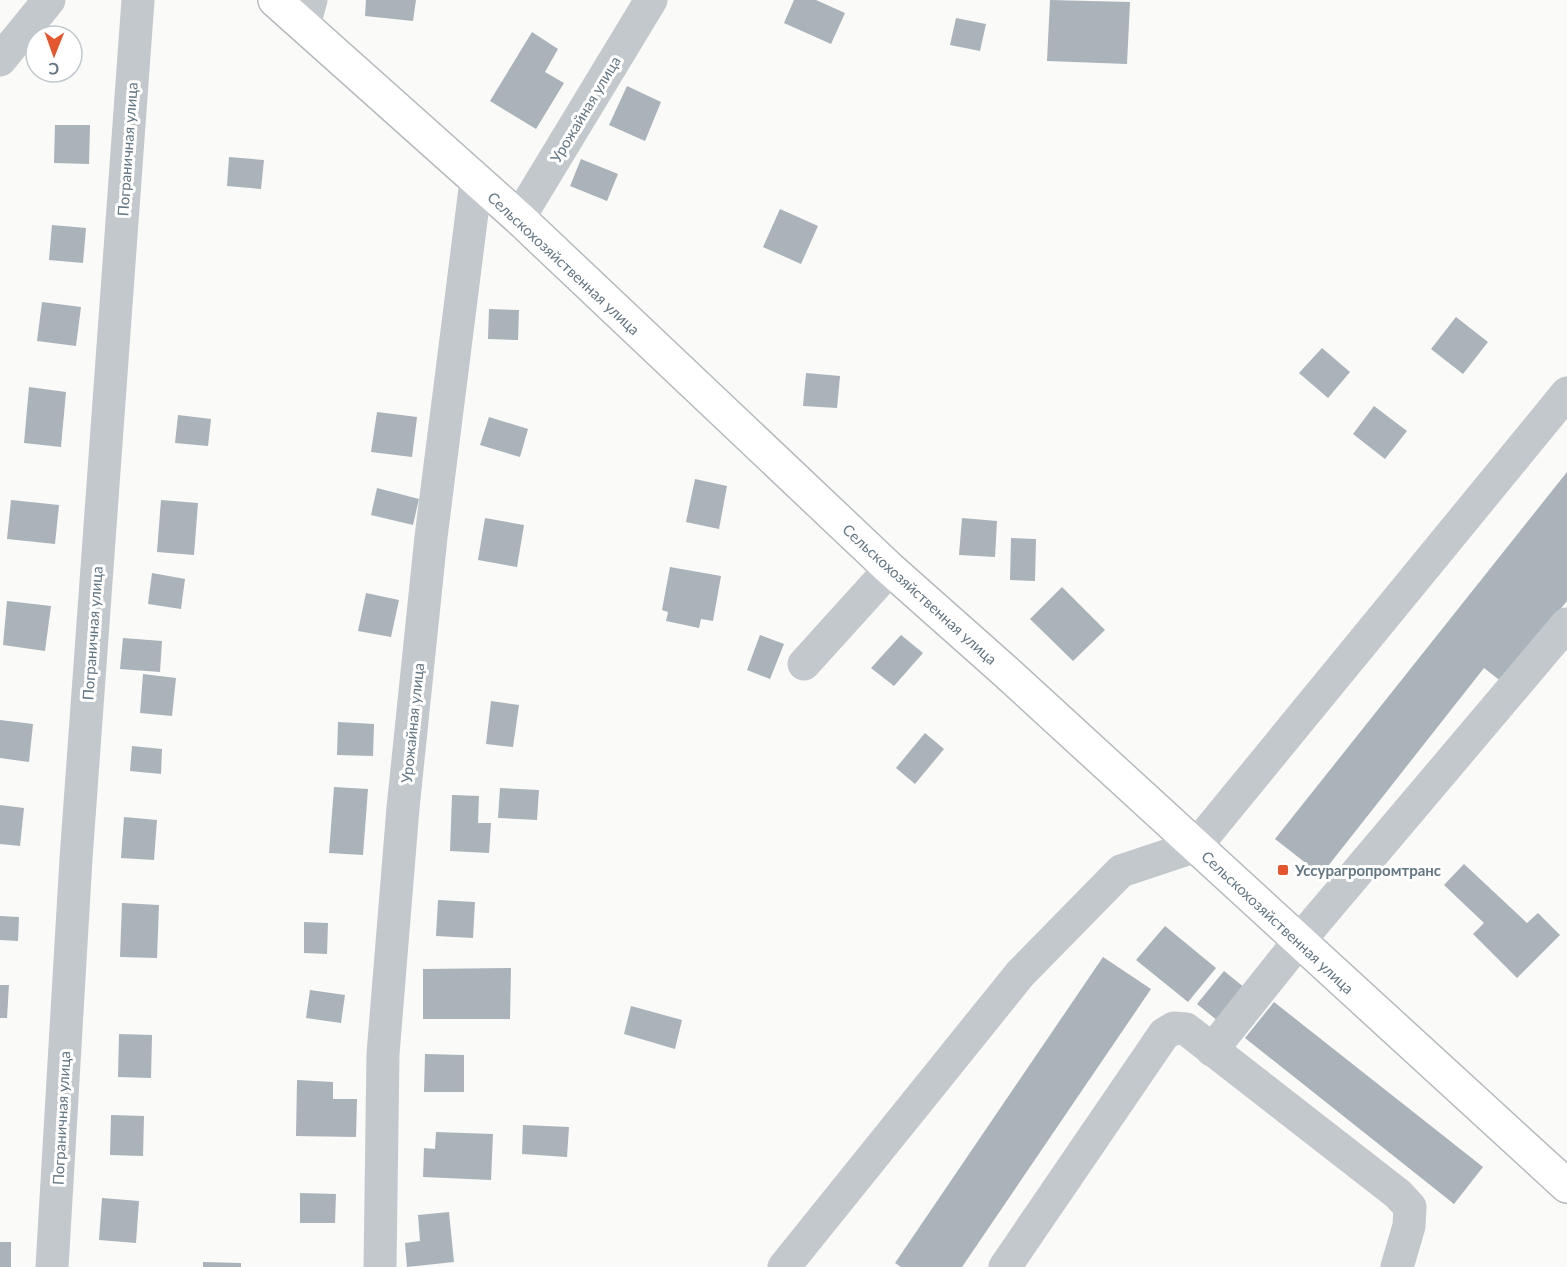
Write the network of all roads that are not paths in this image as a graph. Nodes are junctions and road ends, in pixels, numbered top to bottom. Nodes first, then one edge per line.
1 (49, 0) edge
2 (138, 0) edge
3 (275, 0) edge
4 (651, 0) edge
5 (307, 13) edge
6 (0, 60) edge
7 (476, 181) junction
8 (519, 218) junction
9 (1567, 393) edge
10 (890, 569) junction
11 (1567, 624) edge
12 (804, 664) dead end
13 (1196, 846) junction
14 (1299, 941) junction
15 (1212, 1050) junction
16 (1567, 1186) edge
17 (52, 1267) edge
18 (380, 1267) edge
19 (784, 1267) edge
20 (1005, 1267) edge
21 (1396, 1267) edge

1 - 6 lane
2 - 17 lane, Пограничная улица
3 - 5 main road, Сельскохозяйственная улица
4 - 8 lane, Урожайная улица
5 - 7 main road, Сельскохозяйственная улица
7 - 8 main road, Сельскохозяйственная улица
7 - 18 lane, Урожайная улица
8 - 10 main road, Сельскохозяйственная улица
9 - 13 lane
10 - 12 lane
10 - 13 main road, Сельскохозяйственная улица
11 - 14 lane
13 - 14 main road, Сельскохозяйственная улица
13 - 19 lane
14 - 15 lane
14 - 16 main road, Сельскохозяйственная улица
15 - 20 lane
15 - 21 lane

